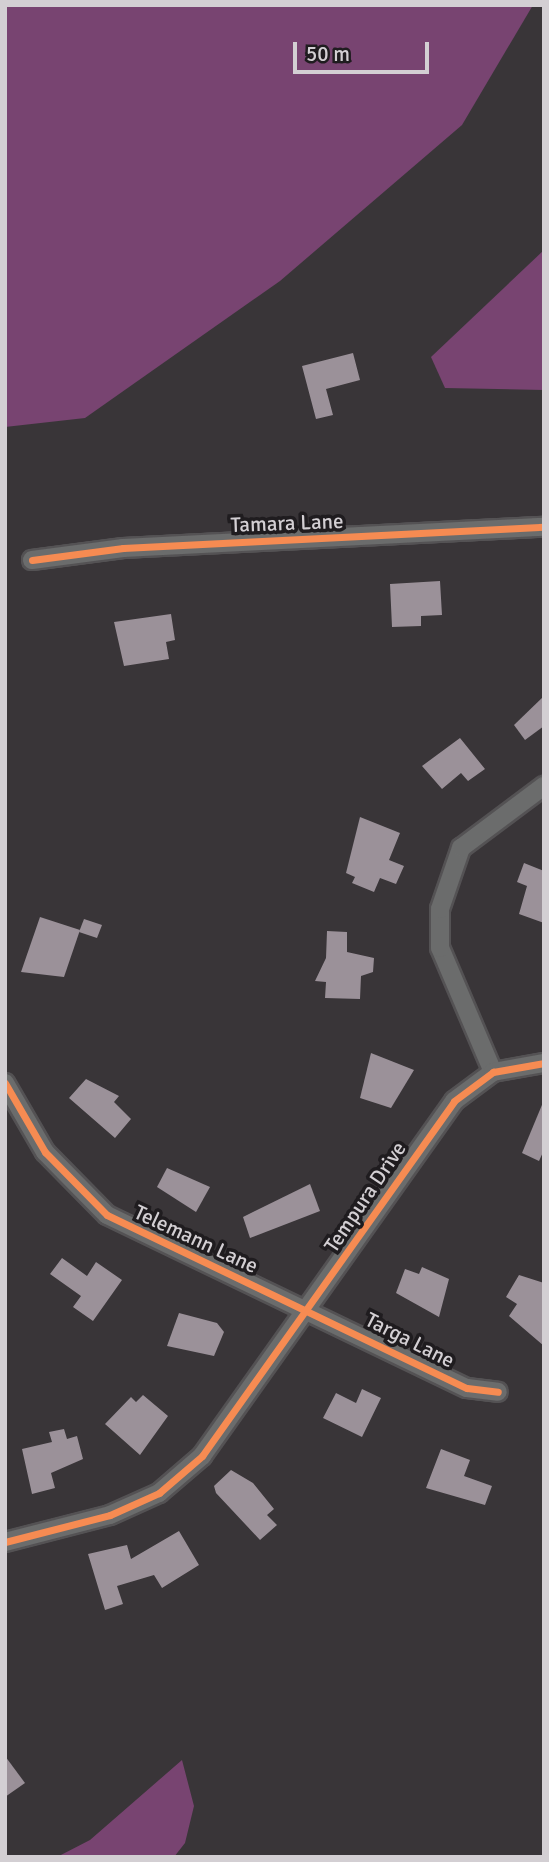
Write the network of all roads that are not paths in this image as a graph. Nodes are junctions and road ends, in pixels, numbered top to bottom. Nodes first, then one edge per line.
1 (544, 527) edge
2 (32, 560) dead end
3 (544, 786) edge
4 (544, 1063) edge
5 (493, 1072) junction
6 (5, 1083) edge
7 (310, 1310) junction
8 (498, 1392) dead end
9 (5, 1542) edge

1 - 2 street, Tamara Lane
3 - 5 street
4 - 5 street, Tempura Drive
5 - 7 street, Tempura Drive
6 - 7 street, Telemann Lane
7 - 8 street, Targa Lane
7 - 9 street, Tempura Drive

